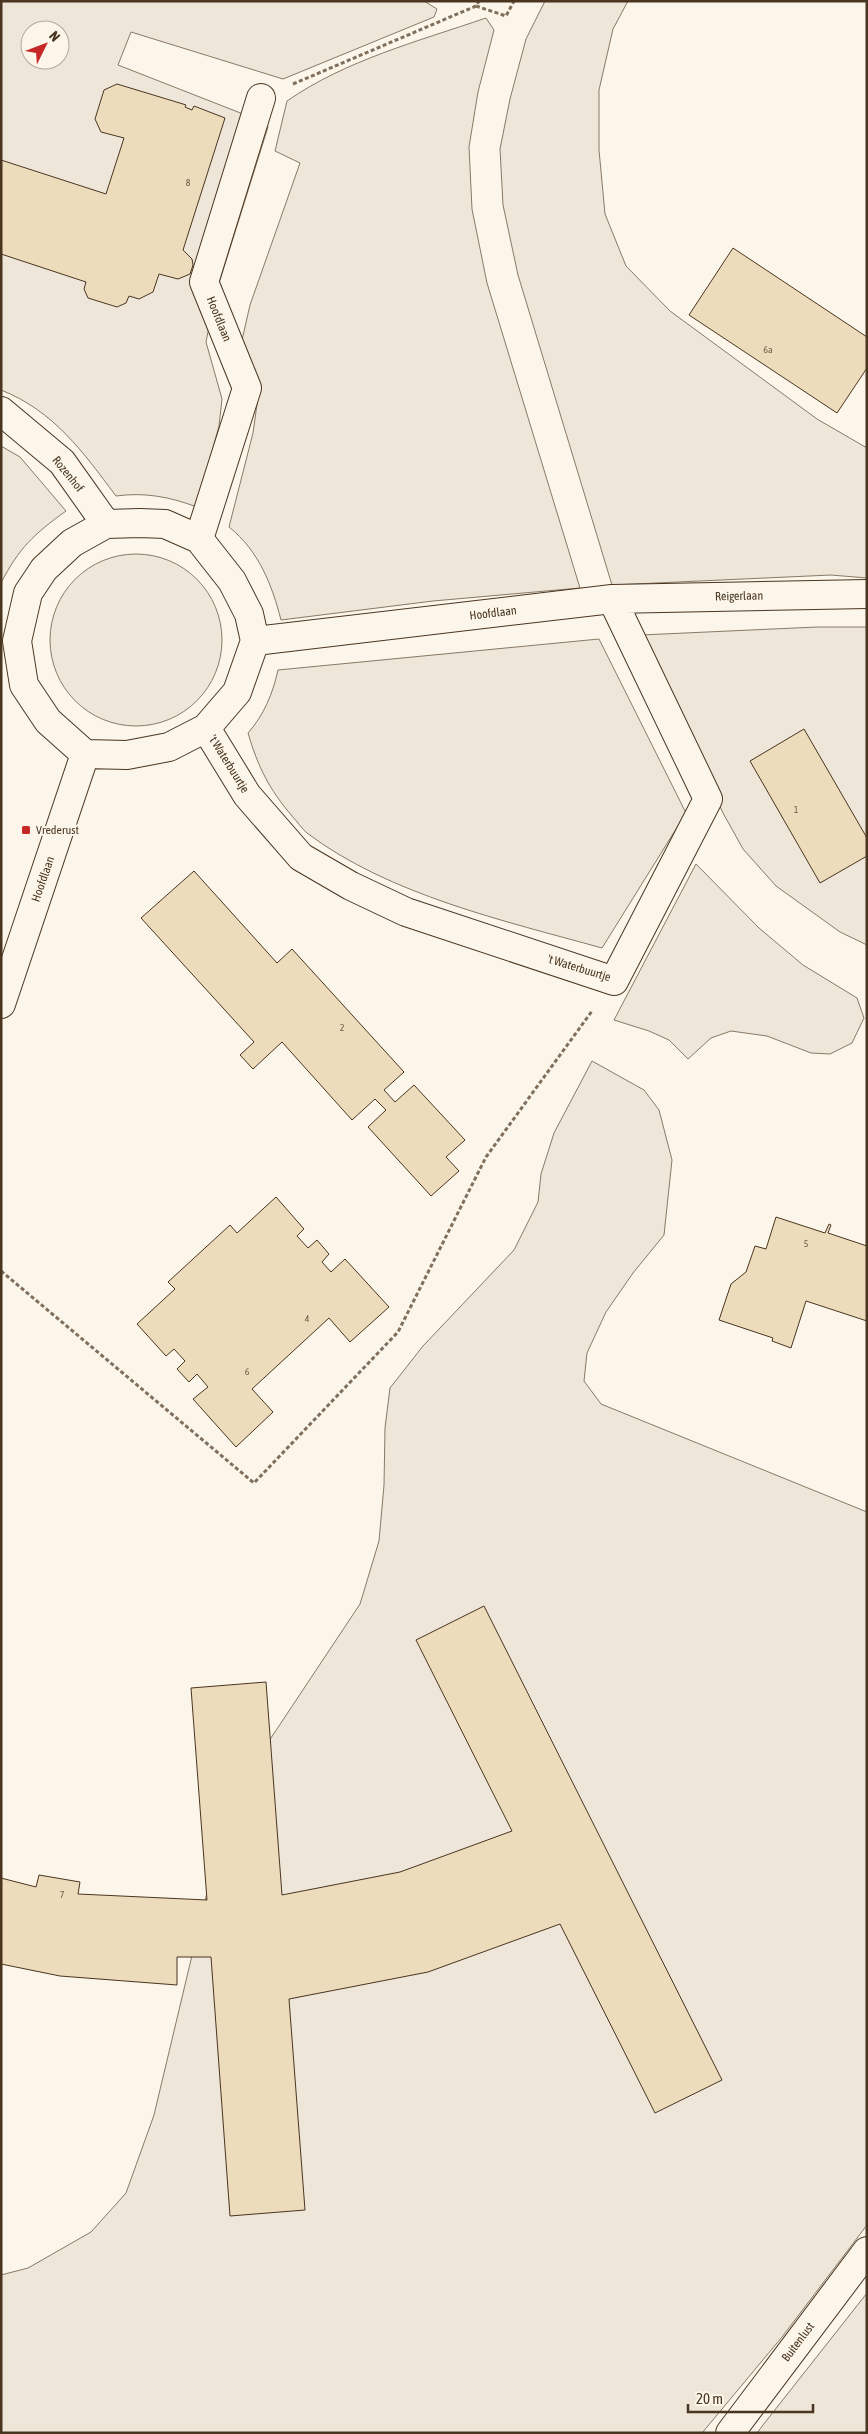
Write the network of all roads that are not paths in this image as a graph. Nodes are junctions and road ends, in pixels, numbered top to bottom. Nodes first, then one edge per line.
1 (260, 98) road end
2 (1, 411) edge
3 (106, 524) junction
4 (199, 539) junction
5 (867, 594) edge
6 (612, 599) junction
7 (254, 641) junction
8 (9, 642) edge
9 (206, 728) junction
10 (85, 754) junction
11 (1, 1004) edge
12 (867, 2251) edge
13 (730, 2433) edge

1 - 4 street, Hoofdlaan
2 - 3 street, Rozenhof
3 - 4 street
3 - 8 street
4 - 7 street
5 - 6 street, Reigerlaan
6 - 7 street, Hoofdlaan
6 - 9 street, 't Waterbuurtje
7 - 9 street
8 - 10 street
9 - 10 street
10 - 11 street, Hoofdlaan
12 - 13 street, Buitenlust

